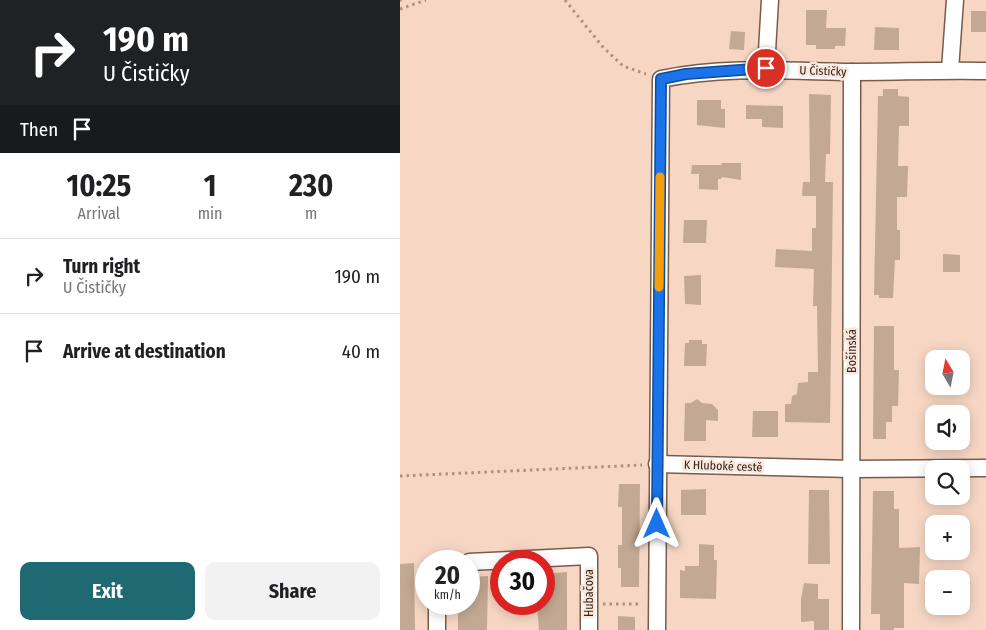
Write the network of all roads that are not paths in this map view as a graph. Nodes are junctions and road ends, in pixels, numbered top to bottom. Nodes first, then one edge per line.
1 (770, 0) edge
2 (955, 0) edge
3 (766, 68) junction
4 (950, 70) junction
5 (986, 71) edge
6 (852, 72) junction
7 (658, 464) junction
8 (986, 468) edge
9 (852, 469) junction
10 (480, 561) edge
11 (437, 615) edge
12 (437, 630) edge
13 (588, 630) edge
14 (657, 630) edge
15 (851, 630) edge

1 - 3 street
2 - 4 street
3 - 6 street, U Čističky
3 - 7 street, U Čističky
4 - 5 street, U Čističky
4 - 6 street, U Čističky
6 - 9 street, Bošínská
7 - 9 street, K Hluboké cestě
7 - 14 street
8 - 9 street, K Hluboké cestě
9 - 15 street, Bošínská
10 - 13 street, Hubačova
11 - 12 street

